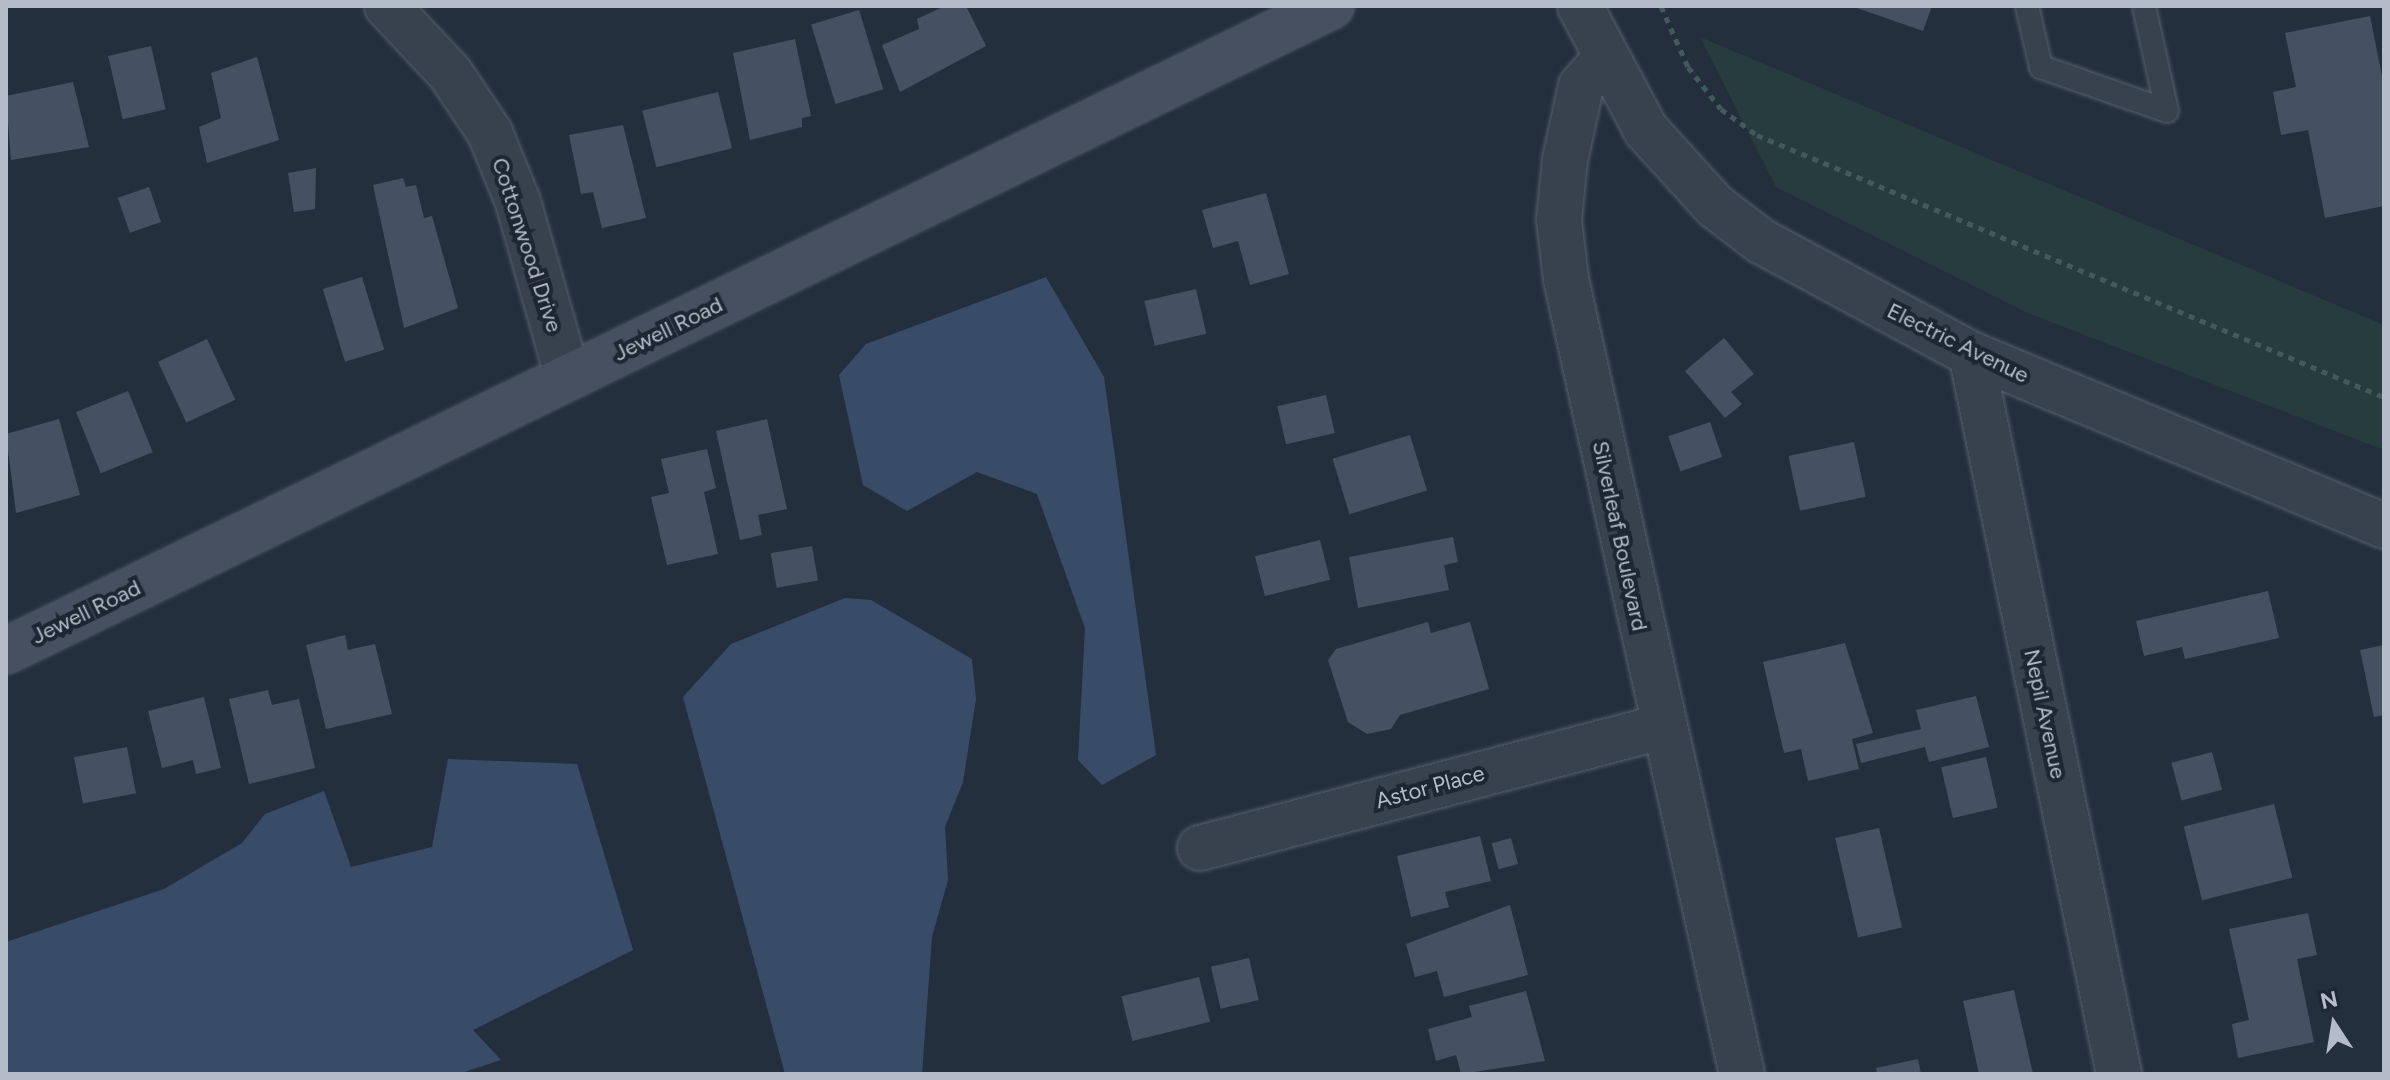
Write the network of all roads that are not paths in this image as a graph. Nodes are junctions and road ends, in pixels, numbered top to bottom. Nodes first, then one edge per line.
1 (387, 6) edge
2 (1331, 6) edge
3 (1580, 6) edge
4 (2027, 6) edge
5 (2144, 6) edge
6 (1604, 60) junction
7 (1971, 354) junction
8 (568, 377) junction
9 (2384, 526) edge
10 (6, 651) edge
11 (1661, 727) junction
12 (1200, 848) dead end
13 (1742, 1074) edge
14 (2119, 1074) edge

1 - 8 street, Cottonwood Drive
2 - 8 street, Jewell Road
3 - 6 street
4 - 5 lane
6 - 7 street, Electric Avenue
6 - 11 street, Silverleaf Boulevard
7 - 9 street, Electric Avenue
7 - 14 street, Nepil Avenue
8 - 10 street, Jewell Road
11 - 12 street, Astor Place
11 - 13 street, Silverleaf Boulevard

